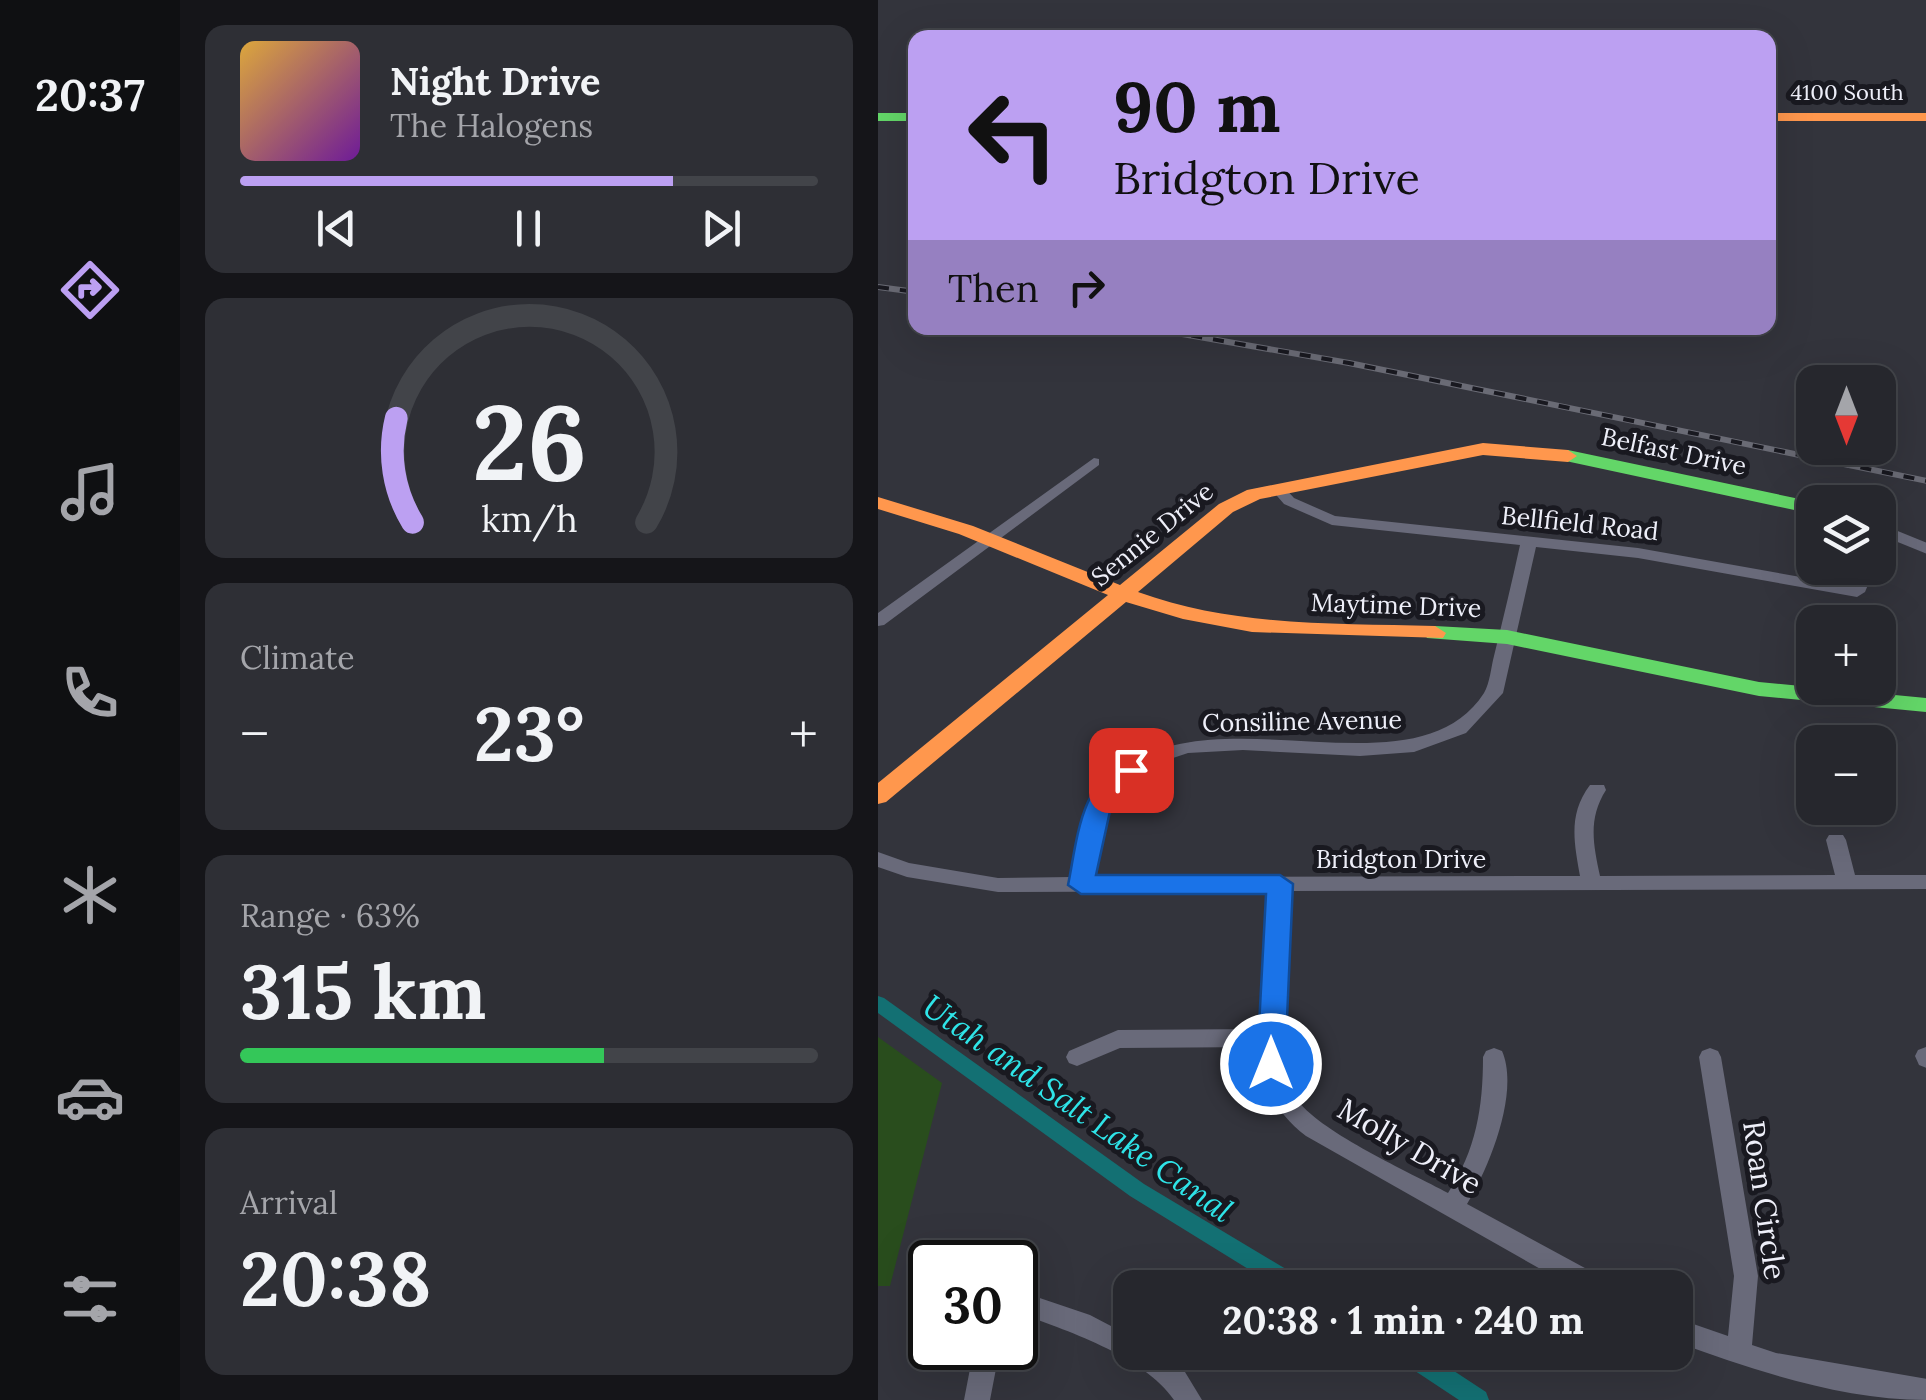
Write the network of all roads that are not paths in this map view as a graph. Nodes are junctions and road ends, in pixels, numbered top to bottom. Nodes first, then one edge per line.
1 (878, 117) edge
2 (908, 117) edge
3 (1776, 117) edge
4 (1926, 117) edge
5 (1522, 448) joint
6 (1094, 462) dead end
7 (1278, 488) junction
8 (878, 504) edge
9 (1796, 504) edge
10 (988, 539) junction
11 (1896, 539) edge
12 (1529, 542) junction
13 (1926, 550) edge
14 (1796, 581) edge
15 (1818, 585) edge
16 (1861, 585) edge
17 (1124, 592) junction
18 (878, 621) edge
19 (1507, 638) junction
20 (1926, 705) edge
21 (1597, 790) dead end
22 (878, 796) edge
23 (1836, 840) dead end
24 (878, 859) edge
25 (1926, 882) edge
26 (1280, 884) junction
27 (1590, 884) junction
28 (1847, 884) junction
29 (1081, 885) junction
30 (1270, 1038) junction
31 (1494, 1057) dead end
32 (1710, 1057) dead end
33 (1078, 1058) dead end
34 (1451, 1208) junction
35 (1565, 1270) edge
36 (1038, 1308) edge
37 (1693, 1336) edge
38 (1113, 1340) edge
39 (1738, 1353) junction
40 (983, 1370) edge
41 (1161, 1370) edge
42 (1926, 1392) edge
43 (977, 1400) edge
44 (1189, 1400) edge

1 - 2 street
3 - 4 street, 4100 South
5 - 7 street, Sennie Drive
5 - 9 street, Belfast Drive
6 - 10 street
7 - 12 street, Bellfield Road
7 - 17 street, Sennie Drive
8 - 10 street, Maytime Drive
10 - 17 street, Maytime Drive
10 - 18 street
11 - 13 street
12 - 14 street, Bellfield Road
12 - 19 street, Consiline Avenue
15 - 16 street, Bellfield Road
17 - 19 street, Maytime Drive
17 - 22 street, Sennie Drive
19 - 20 street, Maytime Drive
19 - 29 street, Consiline Avenue
21 - 27 street
23 - 28 street
24 - 29 street, Bridgton Drive
25 - 28 street, Bridgton Drive
26 - 27 street, Bridgton Drive
26 - 29 street, Bridgton Drive
26 - 30 street, Molly Drive
27 - 28 street, Bridgton Drive
30 - 33 street
30 - 34 street, Molly Drive
31 - 34 street
32 - 39 street, Roan Circle
34 - 35 street, Molly Drive
36 - 38 street
37 - 39 street
39 - 42 street
40 - 43 street
41 - 44 street

